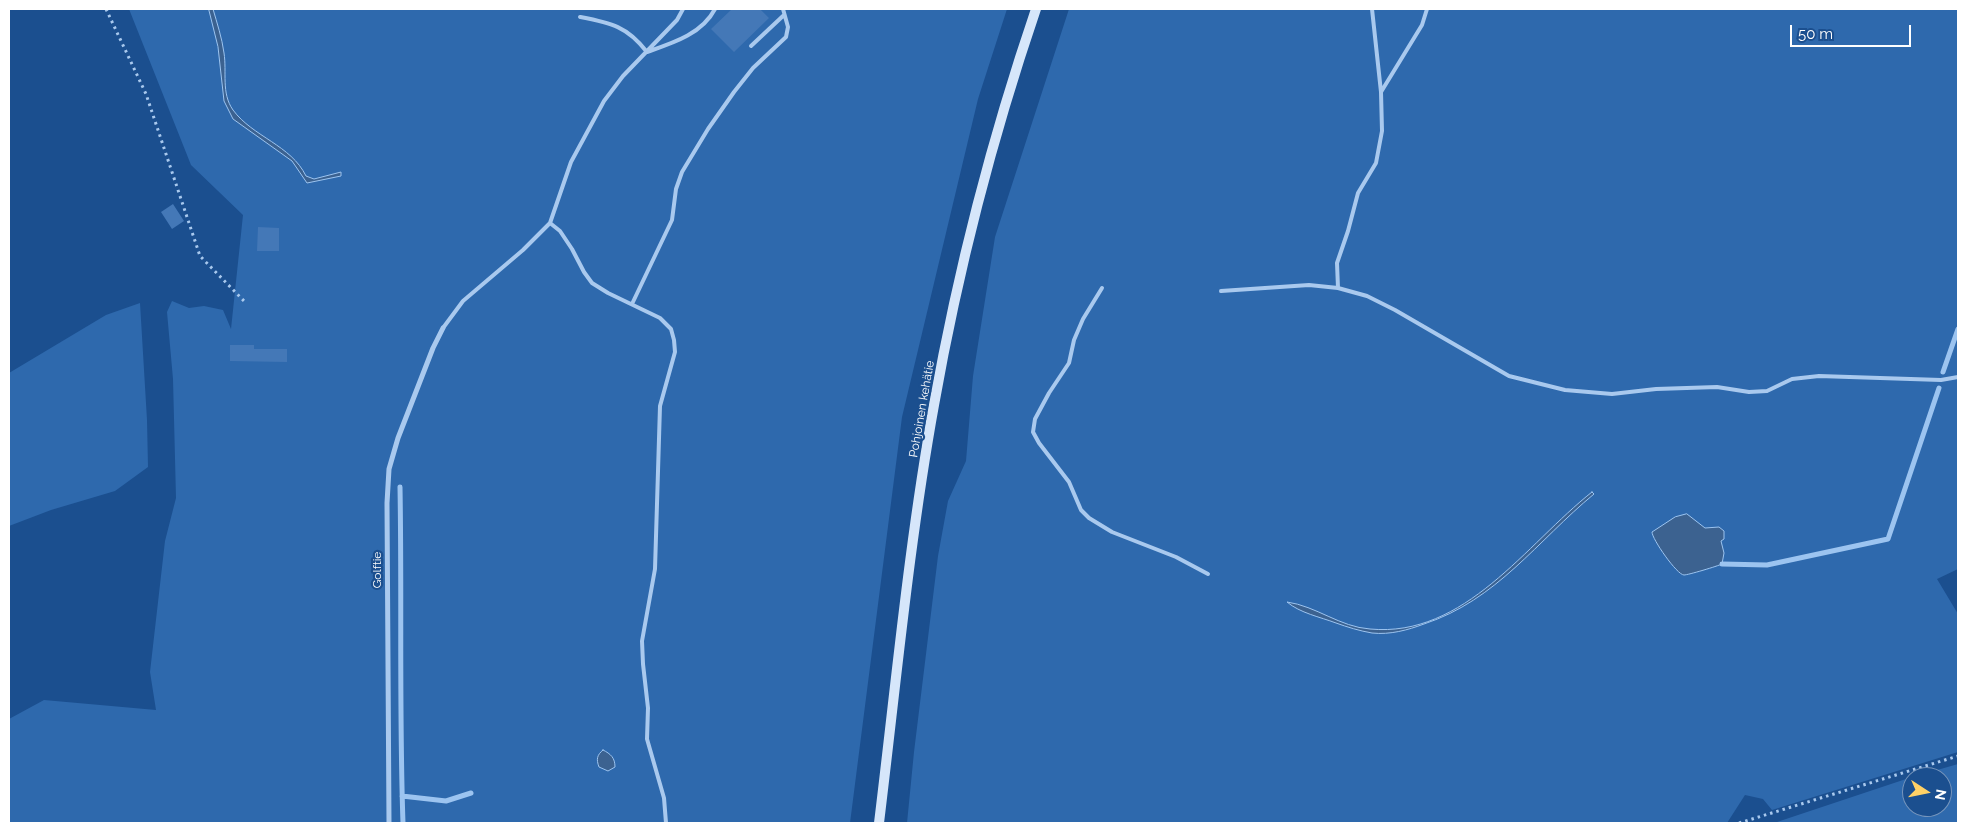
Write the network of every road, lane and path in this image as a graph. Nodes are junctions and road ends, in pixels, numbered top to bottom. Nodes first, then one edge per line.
1 (106, 9) edge
2 (683, 9) edge
3 (715, 9) edge
4 (783, 9) edge
5 (1036, 9) edge
6 (1372, 9) edge
7 (1427, 9) edge
8 (784, 15) junction
9 (580, 17) dead end
10 (751, 46) dead end
11 (647, 52) junction
12 (1382, 92) junction
13 (550, 223) junction
14 (1102, 288) dead end
15 (1338, 288) junction
16 (1222, 290) dead end
17 (246, 303) dead end
18 (632, 304) junction
19 (443, 328) joint
20 (1958, 377) edge
21 (1208, 574) dead end
22 (1958, 756) edge
23 (389, 823) edge
24 (666, 823) edge
25 (879, 823) edge
26 (1740, 823) edge

1 - 17 path
2 - 11 lane
3 - 11 lane
4 - 8 lane
5 - 25 main road, Pohjoinen kehätie
6 - 12 lane
7 - 12 lane
8 - 10 lane
8 - 18 lane
9 - 11 lane
11 - 13 lane
12 - 15 lane
13 - 18 lane
13 - 19 lane
14 - 21 lane
15 - 16 lane
15 - 20 lane
18 - 24 lane
19 - 23 street, Golftie
22 - 26 path

